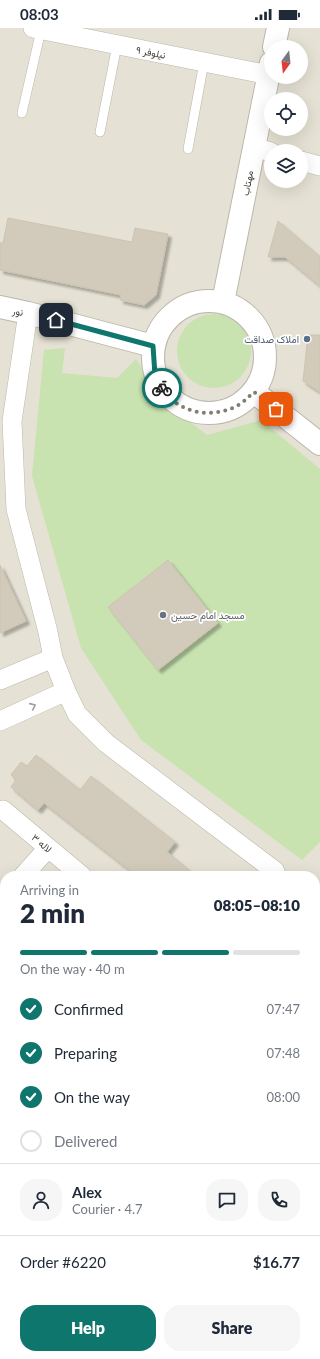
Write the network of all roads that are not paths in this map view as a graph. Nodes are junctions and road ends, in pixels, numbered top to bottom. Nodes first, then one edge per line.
1 (278, 28) edge
2 (37, 29) edge
3 (275, 40) edge
4 (117, 45) junction
5 (204, 62) junction
6 (264, 68) edge
7 (269, 84) edge
8 (22, 113) dead end
9 (100, 132) dead end
10 (188, 149) dead end
11 (263, 150) edge
12 (308, 163) edge
13 (320, 166) edge
14 (223, 302) junction
15 (0, 307) edge
16 (28, 313) junction
17 (153, 346) junction
18 (254, 392) junction
19 (320, 444) edge
20 (53, 658) junction
21 (0, 680) edge
22 (66, 691) junction
23 (0, 721) edge
24 (3, 810) dead end
25 (48, 848) junction
26 (27, 871) edge
27 (76, 871) edge
28 (275, 871) dead end

1 - 3 street
2 - 4 street, نیلوفر ۹
2 - 8 lane
4 - 5 street, نیلوفر ۹
4 - 9 lane
5 - 6 street, نیلوفر ۹
5 - 10 lane
7 - 11 street, مهتاب
11 - 14 street, مهتاب
12 - 13 street
14 - 17 street
14 - 18 street
15 - 16 street, نور
16 - 17 street, نور
16 - 20 street
17 - 18 street
18 - 19 street
20 - 21 street
20 - 22 street
23 -> 22 street
22 - 28 street
24 - 25 street, لاله ۳
25 - 26 street
25 - 27 street, لاله ۳

